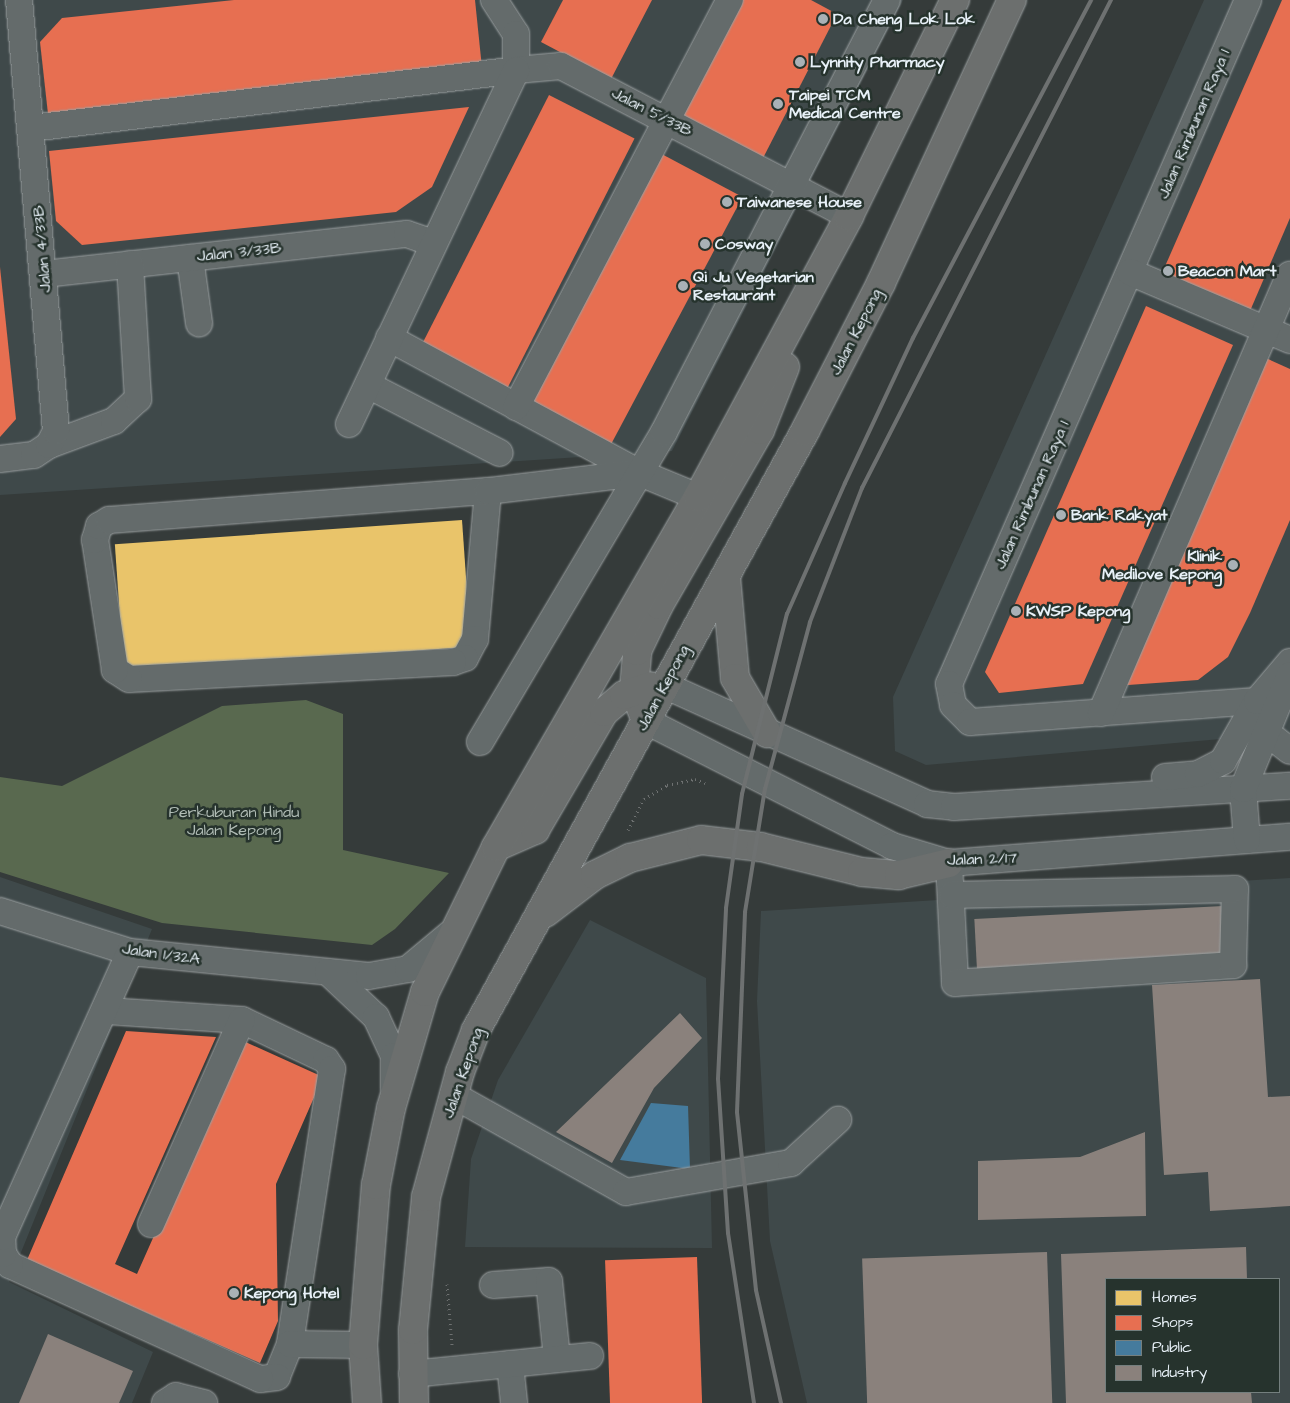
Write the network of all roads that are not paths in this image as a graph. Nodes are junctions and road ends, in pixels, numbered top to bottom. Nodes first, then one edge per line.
1 (19, 0) edge
2 (494, 0) edge
3 (730, 0) edge
4 (886, 0) edge
5 (955, 0) edge
6 (1012, 0) edge
7 (1248, 0) edge
8 (516, 70) junction
9 (668, 120) junction
10 (30, 128) junction
11 (793, 186) junction
12 (849, 216) junction
13 (433, 243) junction
14 (190, 258) junction
15 (130, 264) junction
16 (1130, 272) junction
17 (44, 274) junction
18 (1290, 275) edge
19 (200, 323) dead end
20 (789, 325) junction
21 (1266, 330) junction
22 (389, 338) junction
23 (1290, 340) edge
24 (368, 384) junction
25 (516, 407) junction
26 (349, 424) dead end
27 (48, 445) junction
28 (500, 453) dead end
29 (0, 459) edge
30 (640, 474) junction
31 (488, 491) junction
32 (698, 497) junction
33 (726, 577) junction
34 (1290, 662) edge
35 (1290, 675) edge
36 (664, 684) junction
37 (634, 689) junction
38 (1257, 701) junction
39 (1101, 713) junction
40 (646, 721) junction
41 (767, 733) junction
42 (1267, 733) junction
43 (480, 742) dead end
44 (1290, 751) edge
45 (1290, 786) edge
46 (1243, 789) junction
47 (1118, 795) junction
48 (1290, 837) edge
49 (1247, 840) junction
50 (496, 847) junction
51 (949, 863) junction
52 (952, 895) junction
53 (0, 911) edge
54 (538, 918) junction
55 (450, 934) junction
56 (130, 952) junction
57 (328, 972) junction
58 (107, 1011) junction
59 (242, 1020) junction
60 (453, 1095) junction
61 (391, 1108) junction
62 (838, 1120) dead end
63 (151, 1224) dead end
64 (493, 1285) dead end
65 (290, 1344) junction
66 (363, 1344) junction
67 (590, 1356) dead end
68 (557, 1359) junction
69 (510, 1364) junction
70 (412, 1374) junction
71 (166, 1403) edge
72 (204, 1403) edge
73 (367, 1403) edge
74 (414, 1403) edge
75 (514, 1403) edge

1 - 10 street, Jalan 4/33B
2 - 8 street
3 - 9 street
4 - 11 street
5 - 12 main road
6 - 33 main road, Jalan Kepong
7 - 16 street, Jalan Rimbunan Raya 1
8 - 9 street, Jalan 5/33B
8 - 10 street, Jalan 5/33B
8 - 13 street
9 - 11 street, Jalan 5/33B
9 - 25 street
10 - 17 street, Jalan 4/33B
11 - 12 street, Jalan 5/33B
11 - 30 street
12 - 20 main road
13 - 14 street, Jalan 3/33B
13 - 22 street
14 - 15 street, Jalan 3/33B
14 - 19 street
15 - 17 street, Jalan 3/33B
15 - 27 street
16 - 21 street
16 - 39 street, Jalan Rimbunan Raya 1
17 - 27 street, Jalan 4/33B
18 - 21 street
20 - 32 main road
20 - 37 main road
21 - 23 street
21 - 39 street
22 - 24 street
22 - 25 street
24 - 26 street
24 - 28 street
25 - 30 street
27 - 29 street
30 - 31 street
30 - 32 street
30 - 43 street
31 - 31 street
32 - 50 main road
33 - 36 main road, Jalan Kepong
33 - 41 main road
34 - 38 street
35 - 42 street
36 - 37 main road
36 - 40 main road, Jalan Kepong
36 - 41 street
37 - 40 main road
37 - 50 main road
38 - 39 street, Jalan Rimbunan Raya 1
38 - 47 street
40 - 51 street, Jalan 2/17
40 - 54 main road, Jalan Kepong
41 - 47 street
42 - 44 street
42 - 46 street
45 - 46 street
46 - 47 street
46 - 49 street
48 - 49 street, Jalan 2/17
49 - 51 street, Jalan 2/17
50 - 55 main road
51 - 52 street
51 - 54 main road
52 - 52 street
53 - 56 street, Jalan 1/32A
54 - 60 main road, Jalan Kepong
55 - 57 street, Jalan 1/32A
55 - 61 main road
56 - 57 street, Jalan 1/32A
56 - 58 street
57 - 61 street
58 - 59 street
58 - 65 street
59 - 63 street
59 - 65 street
60 - 62 street
60 - 70 main road, Jalan Kepong
61 - 66 main road
64 - 68 street
65 - 66 street
66 - 73 main road
67 - 68 street
68 - 69 street
69 - 70 street
69 - 75 street
70 - 74 main road, Jalan Kepong
71 - 72 street

